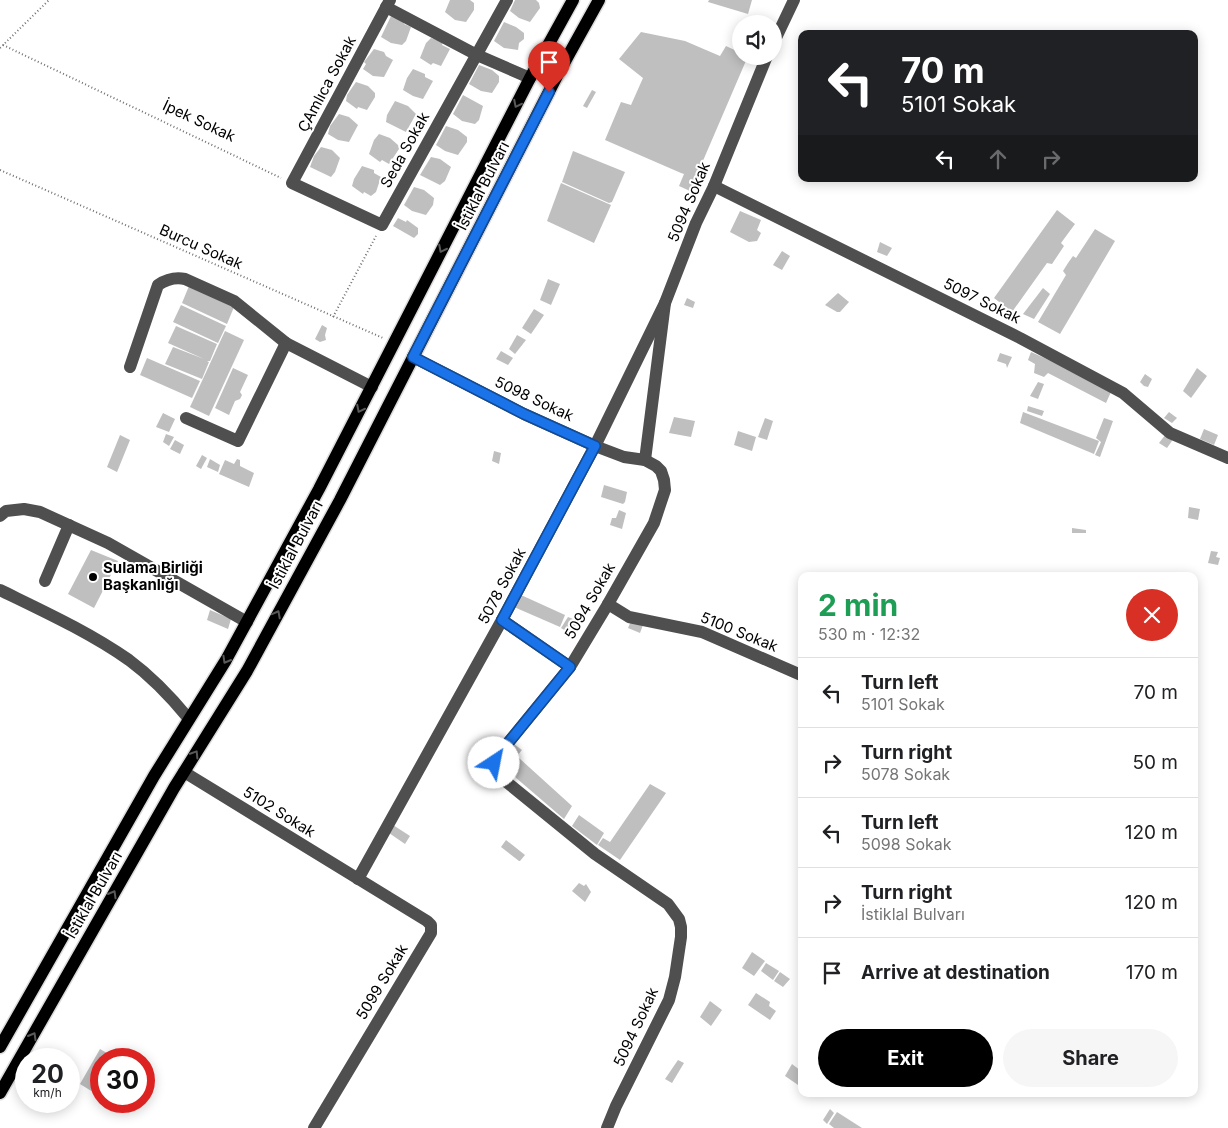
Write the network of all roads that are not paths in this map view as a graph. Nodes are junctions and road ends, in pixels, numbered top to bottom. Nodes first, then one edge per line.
1 (507, 0) edge
2 (573, 0) edge
3 (599, 0) edge
4 (794, 0) edge
5 (388, 3) edge
6 (782, 25) edge
7 (477, 55) junction
8 (763, 65) edge
9 (530, 78) junction
10 (714, 186) junction
11 (382, 225) joint
12 (665, 304) junction
13 (286, 343) junction
14 (413, 357) junction
15 (130, 367) dead end
16 (372, 387) junction
17 (186, 418) dead end
18 (595, 446) junction
19 (1228, 458) edge
20 (645, 460) junction
21 (0, 516) edge
22 (69, 525) junction
23 (45, 581) dead end
24 (0, 590) edge
25 (608, 604) junction
26 (502, 620) junction
27 (247, 622) junction
28 (570, 667) junction
29 (798, 674) edge
30 (189, 719) junction
31 (184, 772) junction
32 (358, 879) junction
33 (0, 1047) edge
34 (0, 1093) edge
35 (314, 1128) edge
36 (607, 1128) edge

1 - 7 street, Seda Sokak
2 - 9 main road, İstiklal Bulvarı
3 - 14 main road, İstiklal Bulvarı
4 - 6 street
5 - 7 street
5 - 11 street, ÇAmlıca Sokak
7 - 9 street
7 - 11 street, Seda Sokak
8 - 10 street, 5094 Sokak
9 -> 16 main road, İstiklal Bulvarı
10 - 12 street, 5094 Sokak
10 - 19 street, 5097 Sokak
12 - 18 street, 5078 Sokak
12 - 20 street, 5094 Sokak
13 - 15 street
13 - 16 street
13 - 17 street
14 - 18 street, 5098 Sokak
31 -> 14 main road, İstiklal Bulvarı
16 -> 27 main road, İstiklal Bulvarı
18 - 20 street, 5098 Sokak
18 - 26 street, 5078 Sokak
20 - 25 street, 5094 Sokak
21 - 22 street
22 - 23 street
22 - 27 street
24 - 30 street
25 - 28 street, 5094 Sokak
25 - 29 street, 5100 Sokak
26 - 28 street
26 - 32 street, 5078 Sokak
27 -> 30 main road, İstiklal Bulvarı
28 - 36 street, 5094 Sokak
30 - 33 main road, İstiklal Bulvarı
31 - 32 street, 5102 Sokak
34 -> 31 main road, İstiklal Bulvarı
32 - 35 street, 5099 Sokak

